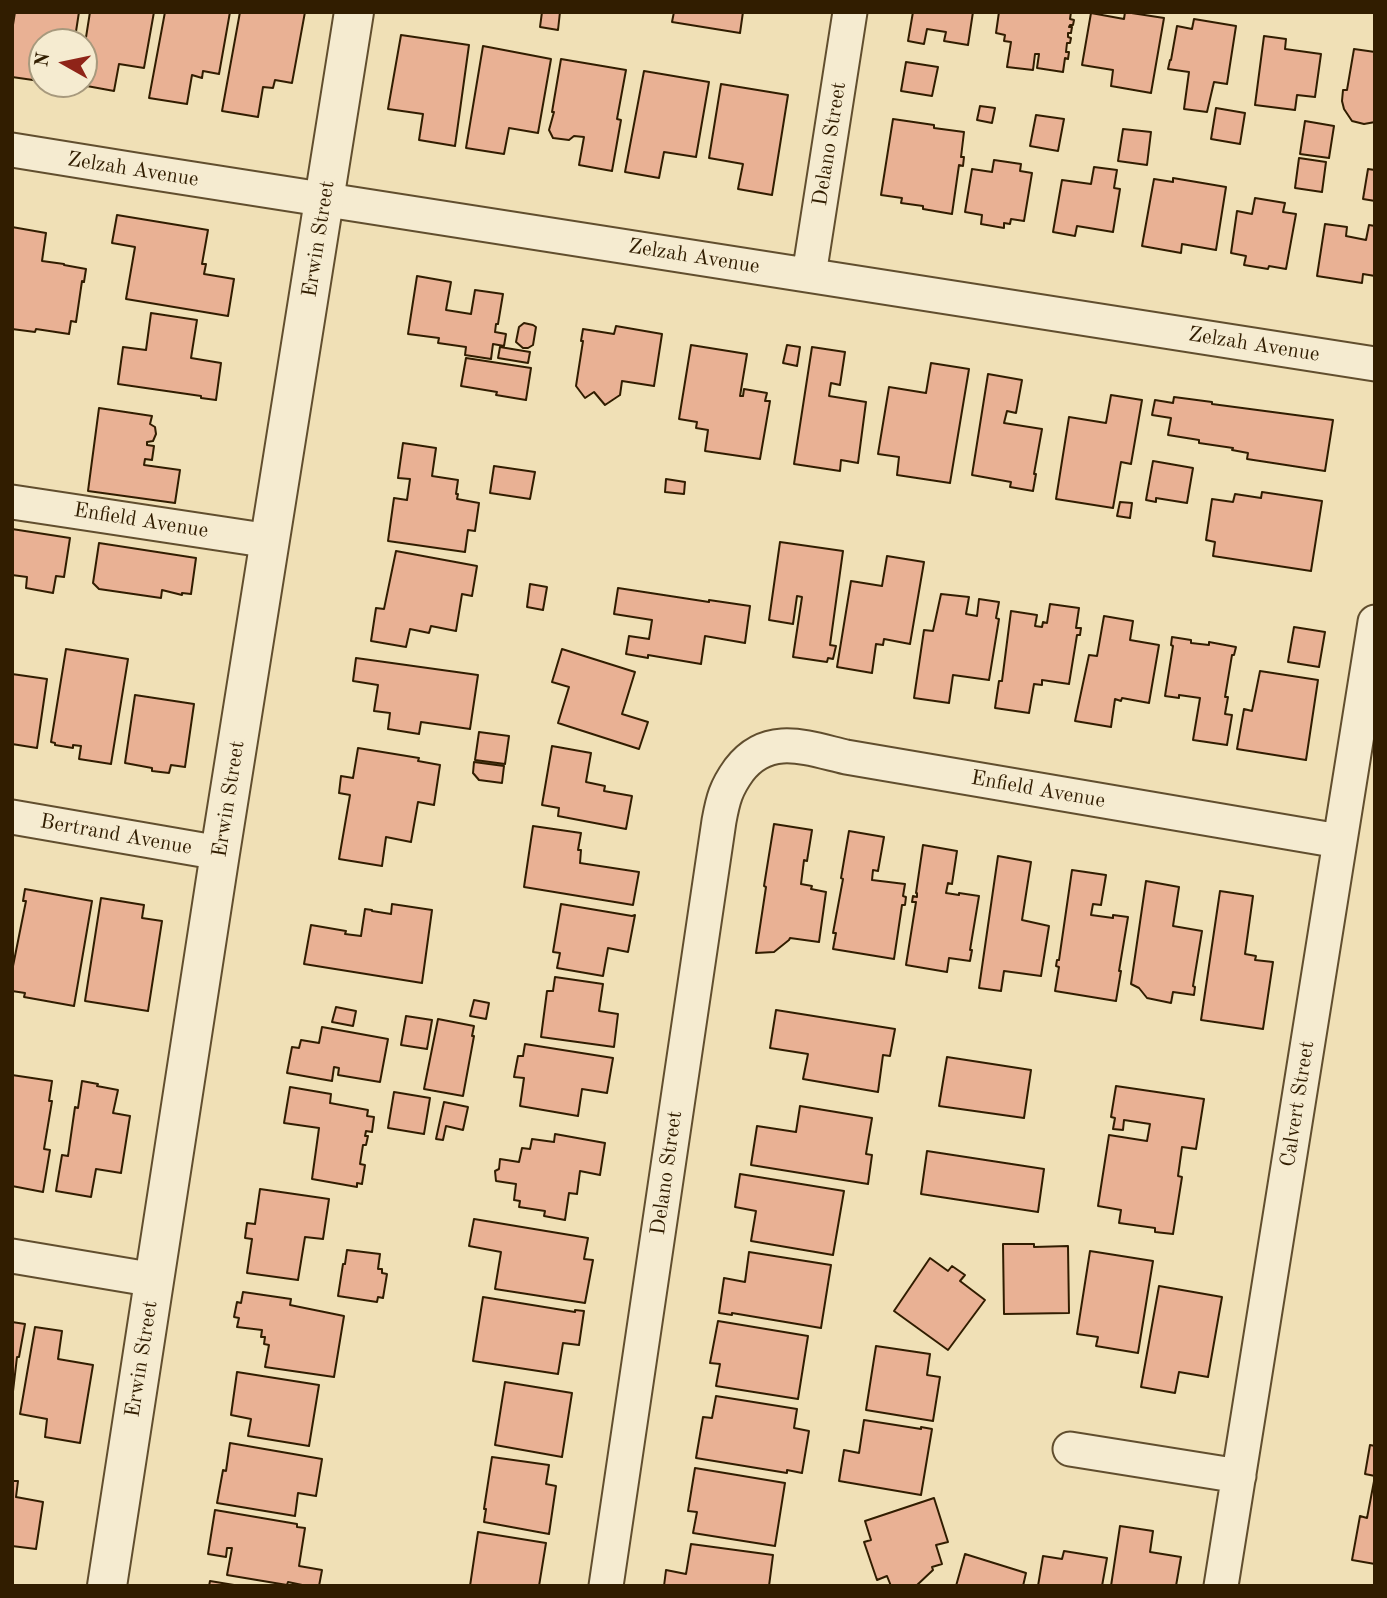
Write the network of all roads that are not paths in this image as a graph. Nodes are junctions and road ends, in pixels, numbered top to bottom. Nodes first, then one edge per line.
1 (355, 12) edge
2 (850, 12) edge
3 (12, 150) edge
4 (324, 200) junction
5 (809, 275) junction
6 (1375, 364) edge
7 (12, 502) edge
8 (270, 541) junction
9 (1375, 622) edge
10 (743, 766) joint
11 (12, 817) edge
12 (1339, 841) junction
13 (220, 853) junction
14 (12, 1256) edge
15 (155, 1280) junction
16 (1070, 1449) dead end
17 (1239, 1476) junction
18 (107, 1586) edge
19 (606, 1586) edge
20 (1221, 1586) edge

1 - 4 street, Erwin Street
2 - 5 street, Delano Street
3 - 4 street, Zelzah Avenue
4 - 5 street, Zelzah Avenue
4 - 8 street, Erwin Street
5 - 6 street, Zelzah Avenue
7 - 8 street, Enfield Avenue
8 - 13 street, Erwin Street
9 - 12 street, Calvert Street
10 - 12 street, Enfield Avenue
10 - 19 street, Delano Street
11 - 13 street, Bertrand Avenue
12 - 17 street, Calvert Street
13 - 15 street, Erwin Street
14 - 15 street
15 - 18 street, Erwin Street
16 - 17 street
17 - 20 street, Calvert Street

